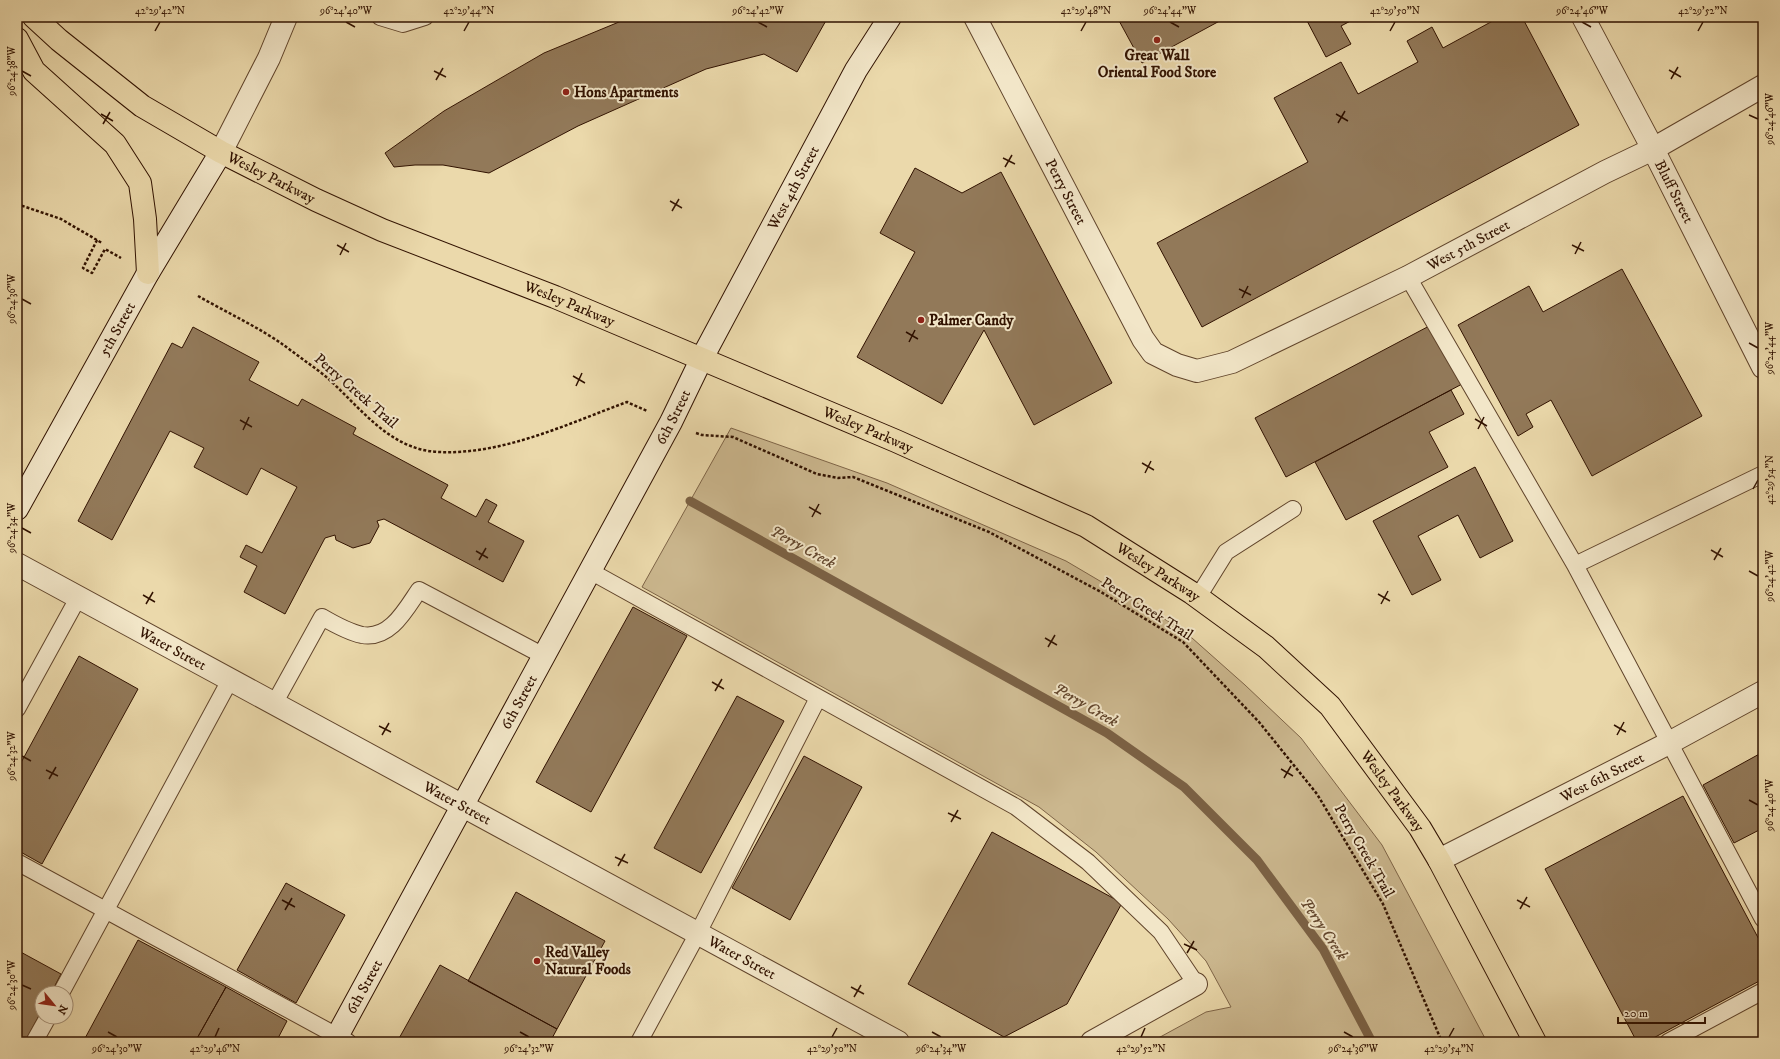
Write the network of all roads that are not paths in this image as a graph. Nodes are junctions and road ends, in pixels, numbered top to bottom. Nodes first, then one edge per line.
1 (34, 17) edge
2 (286, 17) edge
3 (380, 17) edge
4 (425, 17) edge
5 (890, 17) edge
6 (975, 17) edge
7 (1583, 17) edge
8 (17, 39) edge
9 (1763, 86) edge
10 (1653, 149) junction
11 (221, 152) junction
12 (148, 273) junction
13 (1408, 277) junction
14 (1165, 358) joint
15 (701, 360) junction
16 (1763, 367) edge
17 (1763, 474) edge
18 (17, 509) edge
19 (1293, 509) dead end
20 (17, 564) edge
21 (1576, 565) junction
22 (590, 571) junction
23 (1198, 596) junction
24 (78, 598) junction
25 (544, 656) junction
26 (230, 680) junction
27 (1763, 692) edge
28 (818, 698) junction
29 (274, 704) junction
30 (17, 709) edge
31 (1669, 743) junction
32 (463, 806) junction
33 (1439, 860) junction
34 (17, 862) edge
35 (106, 911) junction
36 (1763, 919) edge
37 (698, 933) junction
38 (1196, 984) joint
39 (65, 985) edge
40 (1763, 991) edge
41 (44, 1025) edge
42 (340, 1040) edge
43 (34, 1042) edge
44 (639, 1042) edge
45 (898, 1042) edge
46 (1092, 1042) edge
47 (1535, 1042) edge
48 (1668, 1042) edge

1 - 11 main road, Wesley Parkway
2 - 11 street, 5th Street
3 - 4 lane
5 - 15 street, West 4th Street
6 - 14 street, Perry Street
7 - 10 street, Bluff Street
8 - 12 main road
9 - 10 street, West 5th Street
10 - 13 street, West 5th Street
10 - 16 street, Bluff Street
11 - 12 street, 5th Street
11 - 15 main road, Wesley Parkway
12 - 18 street, 5th Street
13 - 14 street, West 5th Street
13 - 21 lane
15 - 22 street, 6th Street
15 - 23 main road, Wesley Parkway
17 - 21 lane
19 - 23 lane
20 - 24 street, Water Street
21 - 31 lane
22 - 25 street, 6th Street
22 - 28 lane
23 - 33 main road, Wesley Parkway
24 - 26 street, Water Street
24 - 30 lane
25 - 29 lane
25 - 32 street, 6th Street
26 - 29 street, Water Street
26 - 35 lane
27 - 31 street, West 6th Street
28 - 37 lane
28 - 38 lane
29 - 32 street, Water Street
31 - 33 street, West 6th Street
31 - 36 lane
32 - 37 street, Water Street
32 - 42 street, 6th Street
33 - 47 main road, Wesley Parkway
34 - 35 lane
35 - 39 lane
35 - 42 lane
37 - 44 lane
37 - 45 street, Water Street
38 - 46 street
40 - 48 lane
41 - 43 lane

